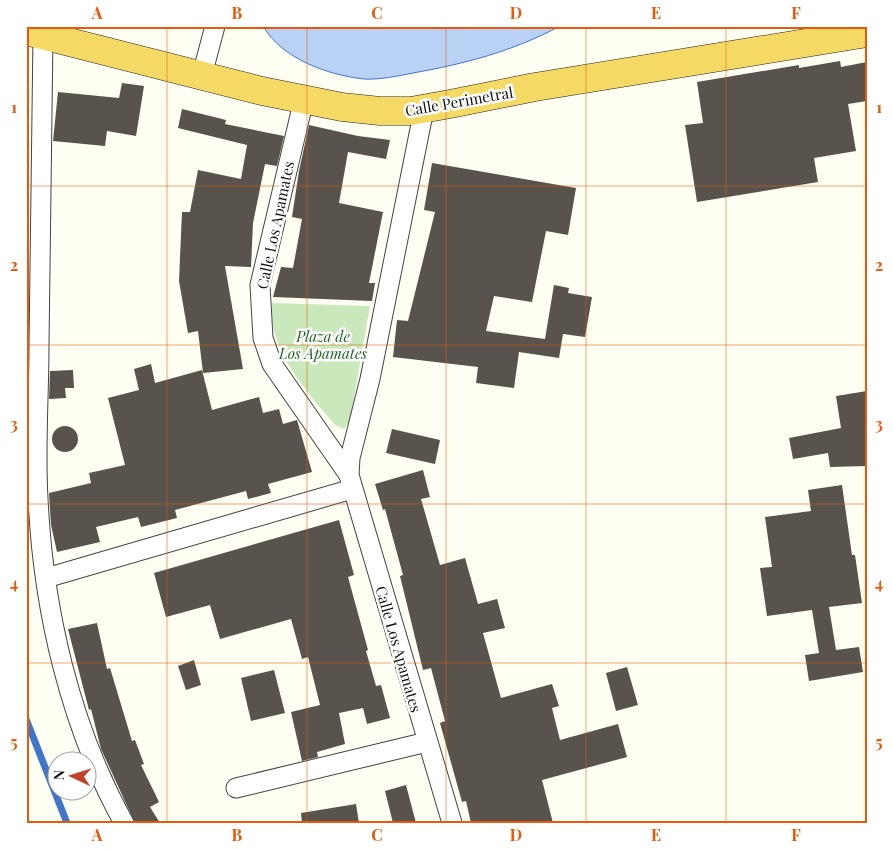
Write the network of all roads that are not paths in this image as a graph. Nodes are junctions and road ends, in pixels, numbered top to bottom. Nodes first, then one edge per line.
1 (215, 26) edge
2 (35, 33) edge
3 (867, 33) edge
4 (202, 75) junction
5 (304, 99) junction
6 (424, 108) junction
7 (351, 482) junction
8 (46, 578) junction
9 (427, 742) junction
10 (236, 788) dead end
11 (124, 823) edge
12 (452, 823) edge

1 - 4 street
2 - 4 highway, Calle Perimetral
2 - 8 street
3 - 6 highway, Calle Perimetral
4 - 5 highway, Calle Perimetral
5 - 6 highway, Calle Perimetral
5 - 7 street, Calle Los Apamates
6 - 7 street, Calle Los Apamates
7 - 8 street
7 - 9 street, Calle Los Apamates
8 - 11 street
9 - 10 street
9 - 12 street, Calle Los Apamates

